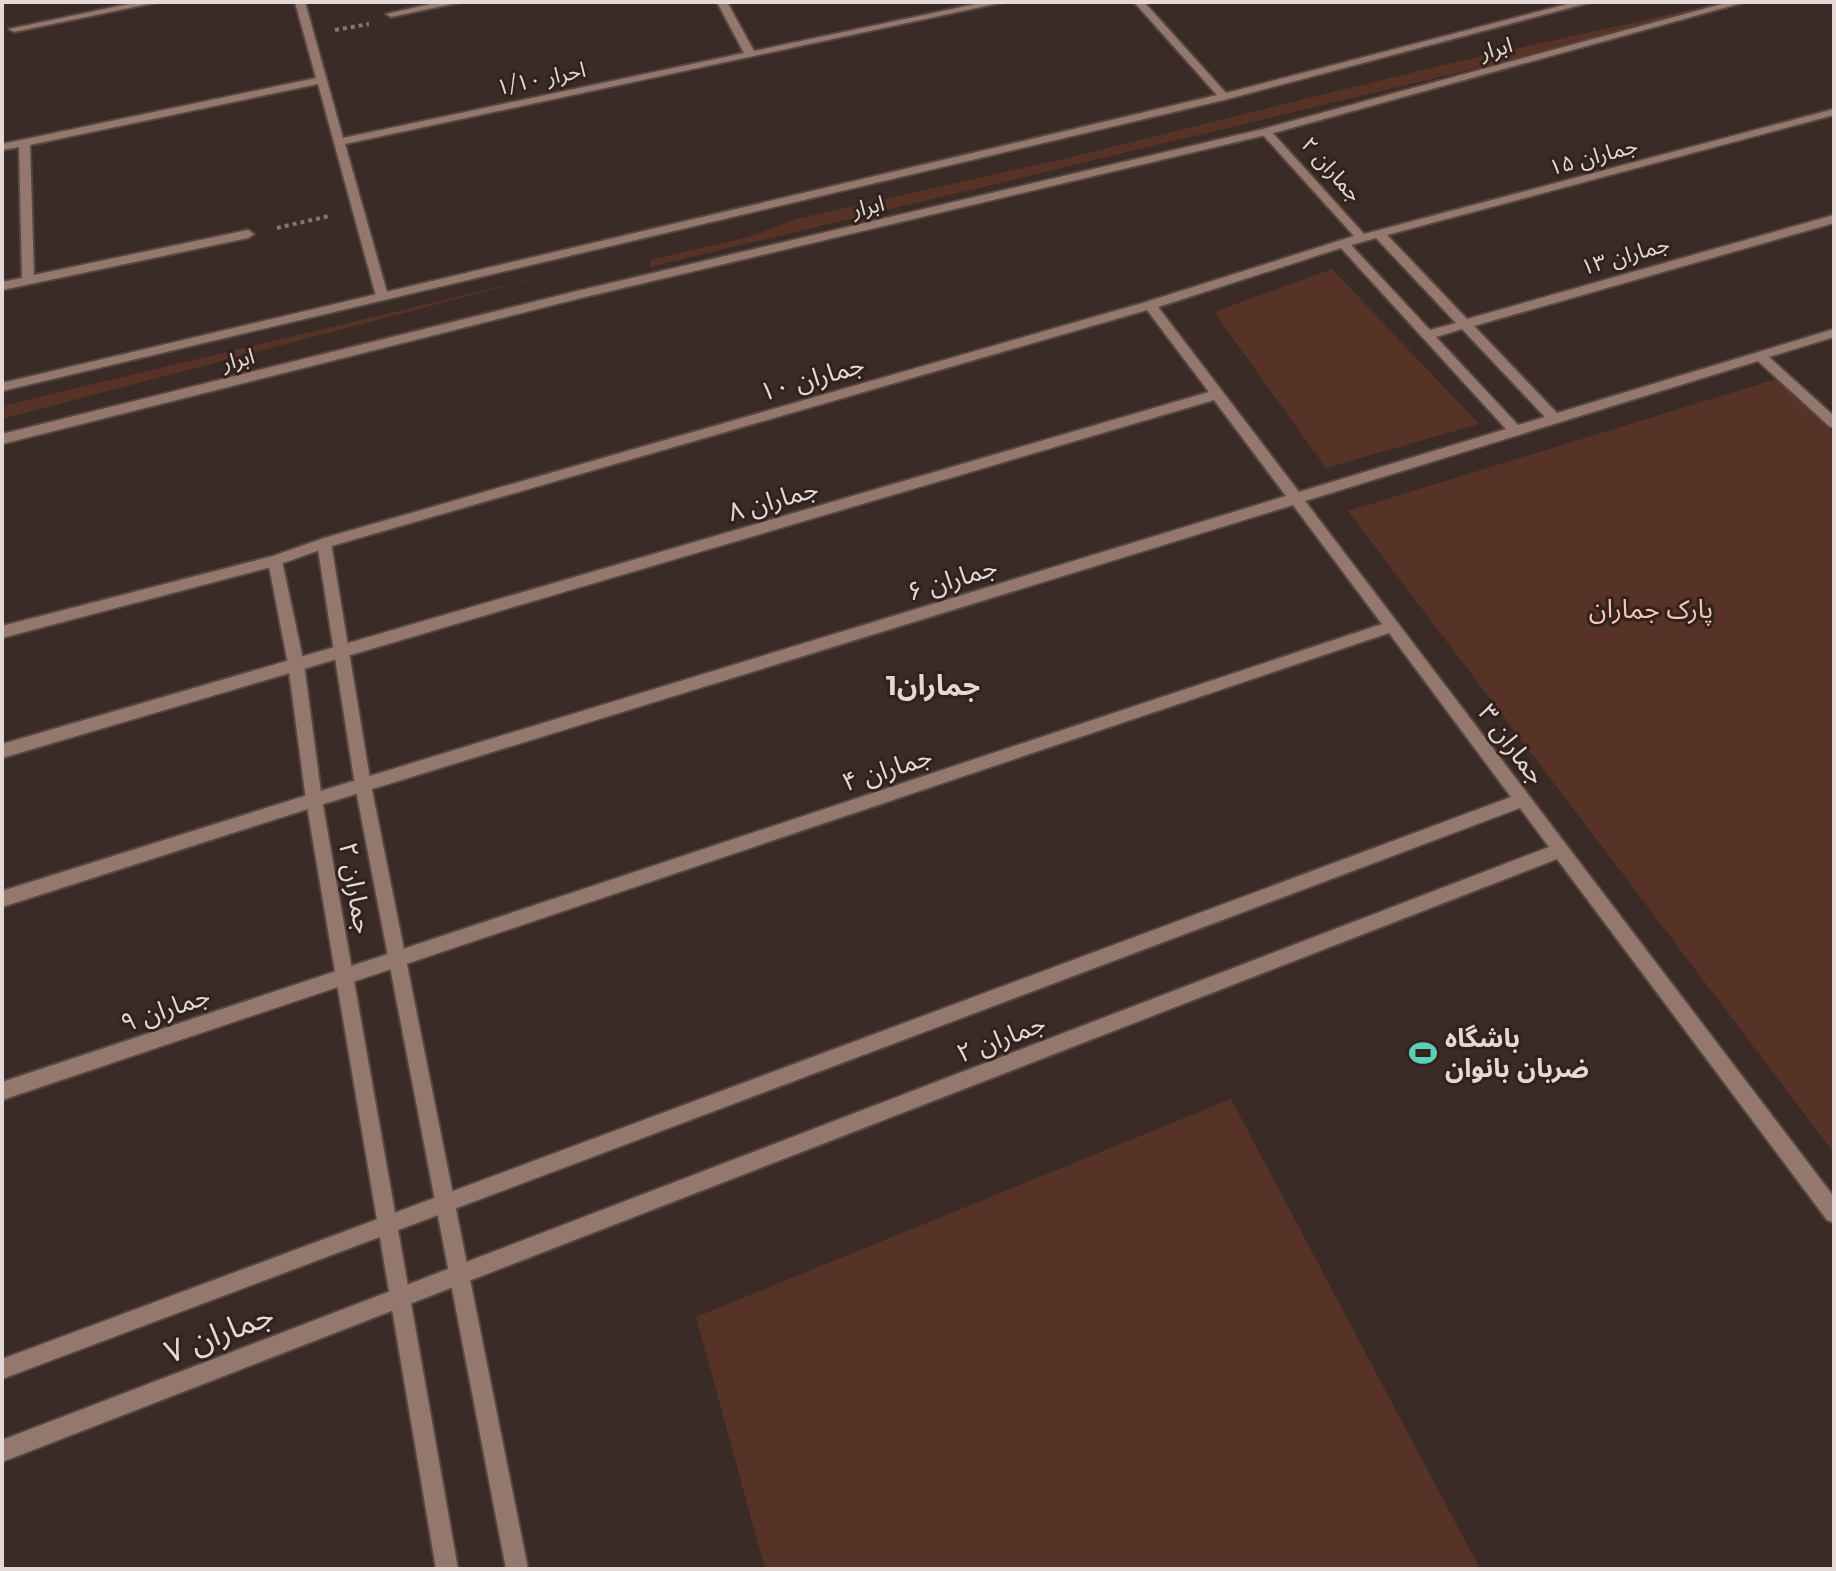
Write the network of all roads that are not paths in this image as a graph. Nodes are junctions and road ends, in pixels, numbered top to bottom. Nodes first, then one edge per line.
1 (153, 2) edge
2 (300, 2) edge
3 (456, 2) edge
4 (722, 2) edge
5 (999, 2) edge
6 (1139, 2) edge
7 (1587, 2) edge
8 (1740, 2) edge
9 (391, 14) road end
10 (14, 29) dead end
11 (750, 54) junction
12 (323, 80) junction
13 (1224, 97) junction
14 (1834, 112) edge
15 (1266, 132) junction
16 (24, 142) junction
17 (340, 142) junction
18 (2, 147) edge
19 (1834, 219) edge
20 (248, 234) road end
21 (1379, 234) junction
22 (1362, 238) junction
23 (1343, 243) junction
24 (28, 281) junction
25 (2, 286) edge
26 (382, 296) junction
27 (1150, 305) junction
28 (1465, 324) junction
29 (1834, 333) edge
30 (1427, 335) junction
31 (1760, 356) junction
32 (2, 387) edge
33 (1218, 394) junction
34 (1555, 419) junction
35 (1834, 423) edge
36 (1516, 431) junction
37 (2, 439) edge
38 (1296, 498) junction
39 (324, 543) junction
40 (275, 561) junction
41 (1393, 626) junction
42 (2, 632) edge
43 (341, 652) junction
44 (296, 664) junction
45 (2, 751) edge
46 (363, 785) junction
47 (314, 800) junction
48 (1523, 800) junction
49 (1561, 850) junction
50 (2, 899) edge
51 (397, 959) junction
52 (345, 976) junction
53 (2, 1091) edge
54 (445, 1202) junction
55 (1834, 1213) edge
56 (387, 1225) junction
57 (459, 1274) junction
58 (400, 1298) junction
59 (2, 1369) edge
60 (2, 1451) edge
61 (447, 1569) edge
62 (517, 1569) edge

1 - 10 street
2 - 12 street
3 - 9 street
4 - 11 street
5 - 11 street, ۱/۱۰ احرار
6 - 13 street
7 - 13 street, ابرار
8 - 15 street, ابرار
11 - 17 street, ۱/۱۰ احرار
12 - 16 street
12 - 17 street
13 - 26 street, ابرار
14 - 21 street, جماران ۱۵
15 - 22 street, جماران ۲
15 - 37 street, ابرار
16 - 18 street
16 - 24 street
17 - 26 street
19 - 28 street, جماران ۱۳
20 - 24 street
21 - 22 street, جماران ۱۵
21 - 28 street
22 - 23 street, جماران ۱۰
23 - 27 street, جماران ۱۰
23 - 30 street
24 - 25 street
26 - 32 street, ابرار
27 - 33 street, جماران ۳
27 - 39 street, جماران ۱۰
28 - 30 street, جماران ۱۳
28 - 34 street
29 - 31 street, جماران ۶
30 - 36 street
31 - 34 street, جماران ۶
31 - 35 street
33 - 38 street, جماران ۳
33 - 43 street, جماران ۸
34 - 36 street, جماران ۶
36 - 38 street, جماران ۶
38 - 41 street, جماران ۳
38 - 46 street, جماران ۶
39 - 40 street, جماران ۱۰
39 - 43 street, جماران ۲
40 - 42 street, جماران ۱۰
40 - 44 street, جماران ۲
41 - 48 street, جماران ۳
41 - 51 street, جماران ۴
43 - 44 street, جماران ۸
43 - 46 street, جماران ۲
44 - 45 street
44 - 47 street, جماران ۲
46 - 47 street, جماران ۶
46 - 51 street, جماران ۲
47 - 50 street, جماران ۶
47 - 52 street, جماران ۲
48 - 49 street, جماران ۳
48 - 54 street, جماران ۲
49 - 55 street, جماران ۳
49 - 57 street, جماران ۲
51 - 52 street, جماران ۴
51 - 54 street, جماران ۲
52 - 53 street, جماران ۹
52 - 56 street, جماران ۲
54 - 56 street, جماران ۲
54 - 57 street, جماران ۲
56 - 58 street, جماران ۲
56 - 59 street, جماران ۷
57 - 58 street, جماران ۷
57 - 62 street, جماران ۲
58 - 60 street, جماران ۷
58 - 61 street, جماران ۲

